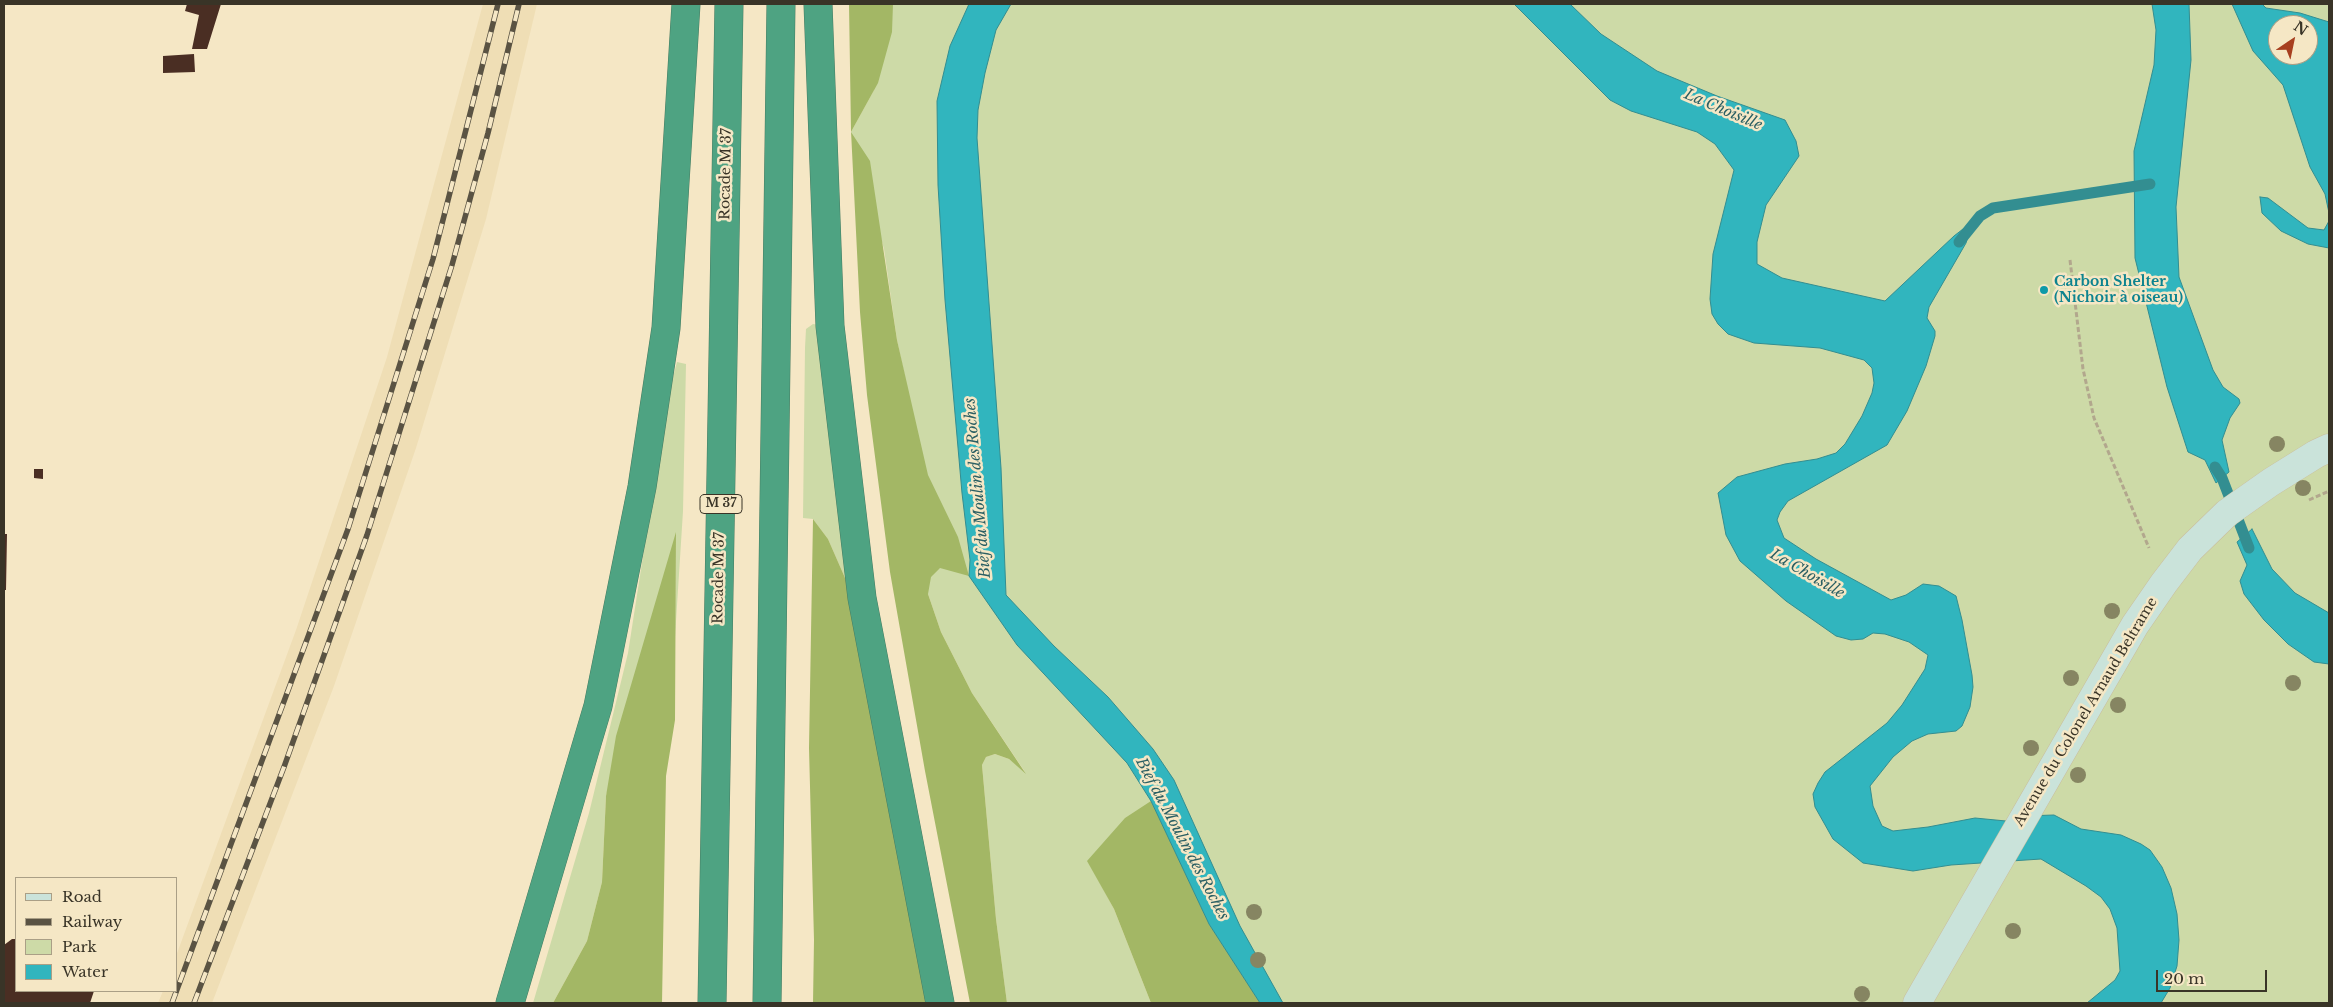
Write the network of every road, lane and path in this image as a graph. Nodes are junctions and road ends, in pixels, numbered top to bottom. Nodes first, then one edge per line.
1 (686, 4) edge
2 (729, 4) edge
3 (781, 4) edge
4 (818, 4) edge
5 (2070, 260) dead end
6 (2329, 448) edge
7 (2147, 542) dead end
8 (510, 1003) edge
9 (712, 1003) edge
10 (767, 1003) edge
11 (940, 1003) edge
12 (1916, 1003) edge

1 - 8 highway
2 - 9 highway, Rocade M 37 / M 37
3 - 10 highway
4 - 11 highway
5 - 7 path
6 - 12 street, Avenue du Colonel Arnaud Beltrame

